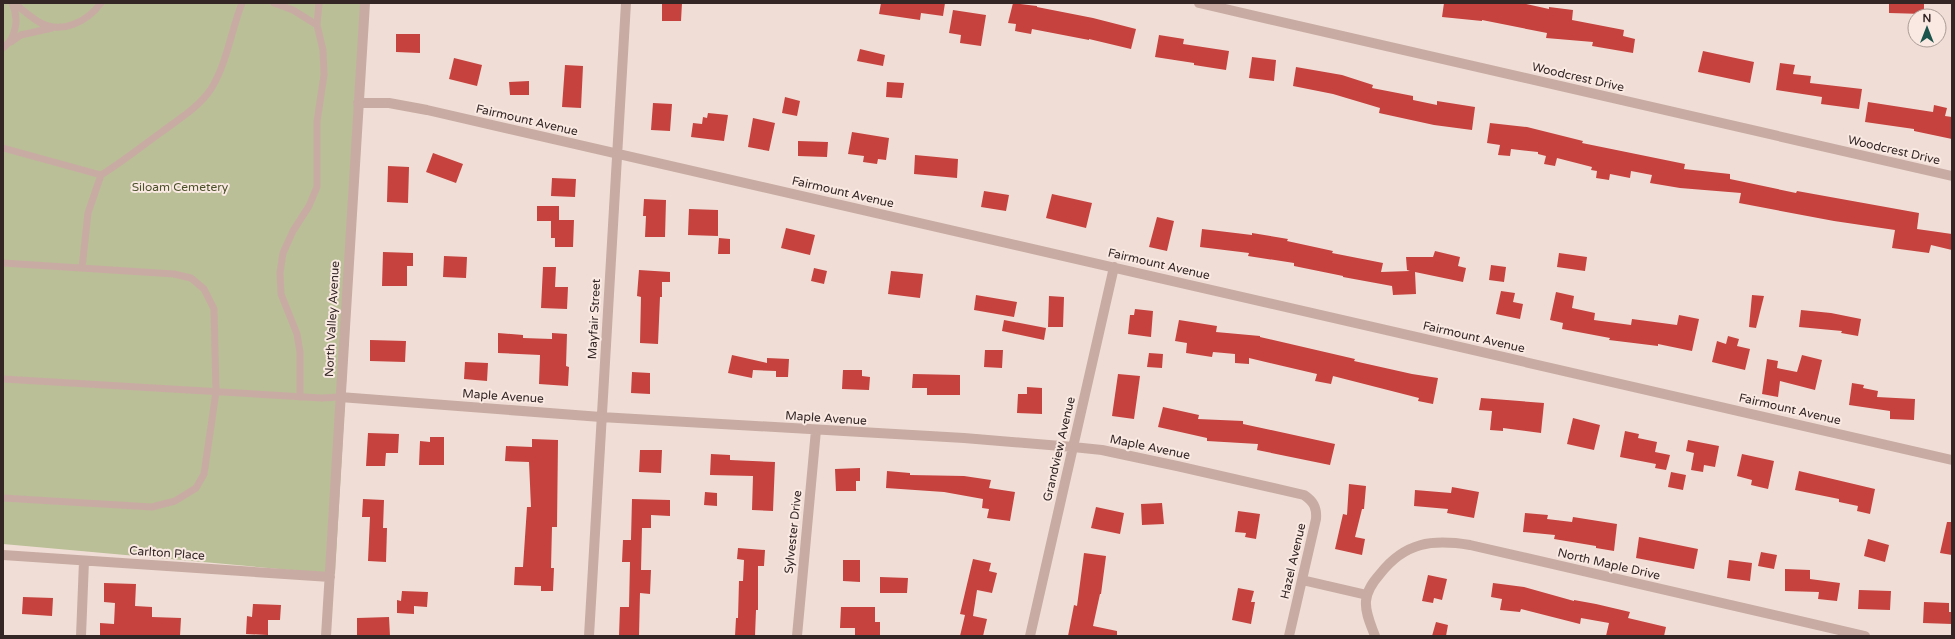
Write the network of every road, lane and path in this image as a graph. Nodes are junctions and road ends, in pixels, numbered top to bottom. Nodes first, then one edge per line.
1 (13, 3) edge
2 (101, 3) edge
3 (242, 3) edge
4 (274, 3) edge
5 (319, 3) edge
6 (365, 3) edge
7 (626, 3) edge
8 (1199, 3) edge
9 (1223, 6) edge
10 (317, 25) junction
11 (52, 28) junction
12 (5, 46) edge
13 (358, 103) junction
14 (3, 148) edge
15 (617, 154) junction
16 (101, 175) junction
17 (1952, 176) edge
18 (3, 263) edge
19 (1114, 267) junction
20 (82, 268) junction
21 (3, 379) edge
22 (216, 392) junction
23 (300, 397) junction
24 (340, 397) junction
25 (601, 417) junction
26 (816, 430) junction
27 (1073, 447) junction
28 (1952, 460) edge
29 (1305, 496) joint
30 (3, 498) edge
31 (3, 555) edge
32 (84, 561) junction
33 (330, 577) junction
34 (1302, 580) junction
35 (1367, 595) junction
36 (81, 636) edge
37 (326, 636) edge
38 (588, 636) edge
39 (797, 636) edge
40 (1030, 636) edge
41 (1289, 636) edge
42 (1375, 636) edge
43 (1865, 636) edge

1 - 11 lane
1 - 12 lane
2 - 11 lane
3 - 16 lane
4 - 10 lane
5 - 10 lane
6 - 13 street, North Valley Avenue
7 - 15 street, Mayfair Street
8 - 9 street, Woodcrest Drive
9 - 17 street, Woodcrest Drive
10 - 23 lane
11 - 12 lane
13 - 15 street, Fairmount Avenue
13 - 24 street, North Valley Avenue
14 - 16 lane
15 - 19 street, Fairmount Avenue
15 - 25 street, Mayfair Street
16 - 20 lane
18 - 20 lane
19 - 27 street, Grandview Avenue
19 - 28 street, Fairmount Avenue
20 - 22 lane
21 - 22 lane
22 - 23 lane
22 - 30 lane
23 - 24 lane
24 - 25 street, Maple Avenue
24 - 33 street, North Valley Avenue
25 - 26 street, Maple Avenue
25 - 38 street, Mayfair Street
26 - 27 street, Maple Avenue
26 - 39 street, Sylvester Drive
27 - 29 street, Maple Avenue
27 - 40 street, Grandview Avenue
29 - 34 street, Hazel Avenue
31 - 32 street, Carlton Place
32 - 33 street, Carlton Place
32 - 36 street
33 - 37 street, North Valley Avenue
34 - 35 street
34 - 41 street, Hazel Avenue
35 - 42 street
35 - 43 street, North Maple Drive

